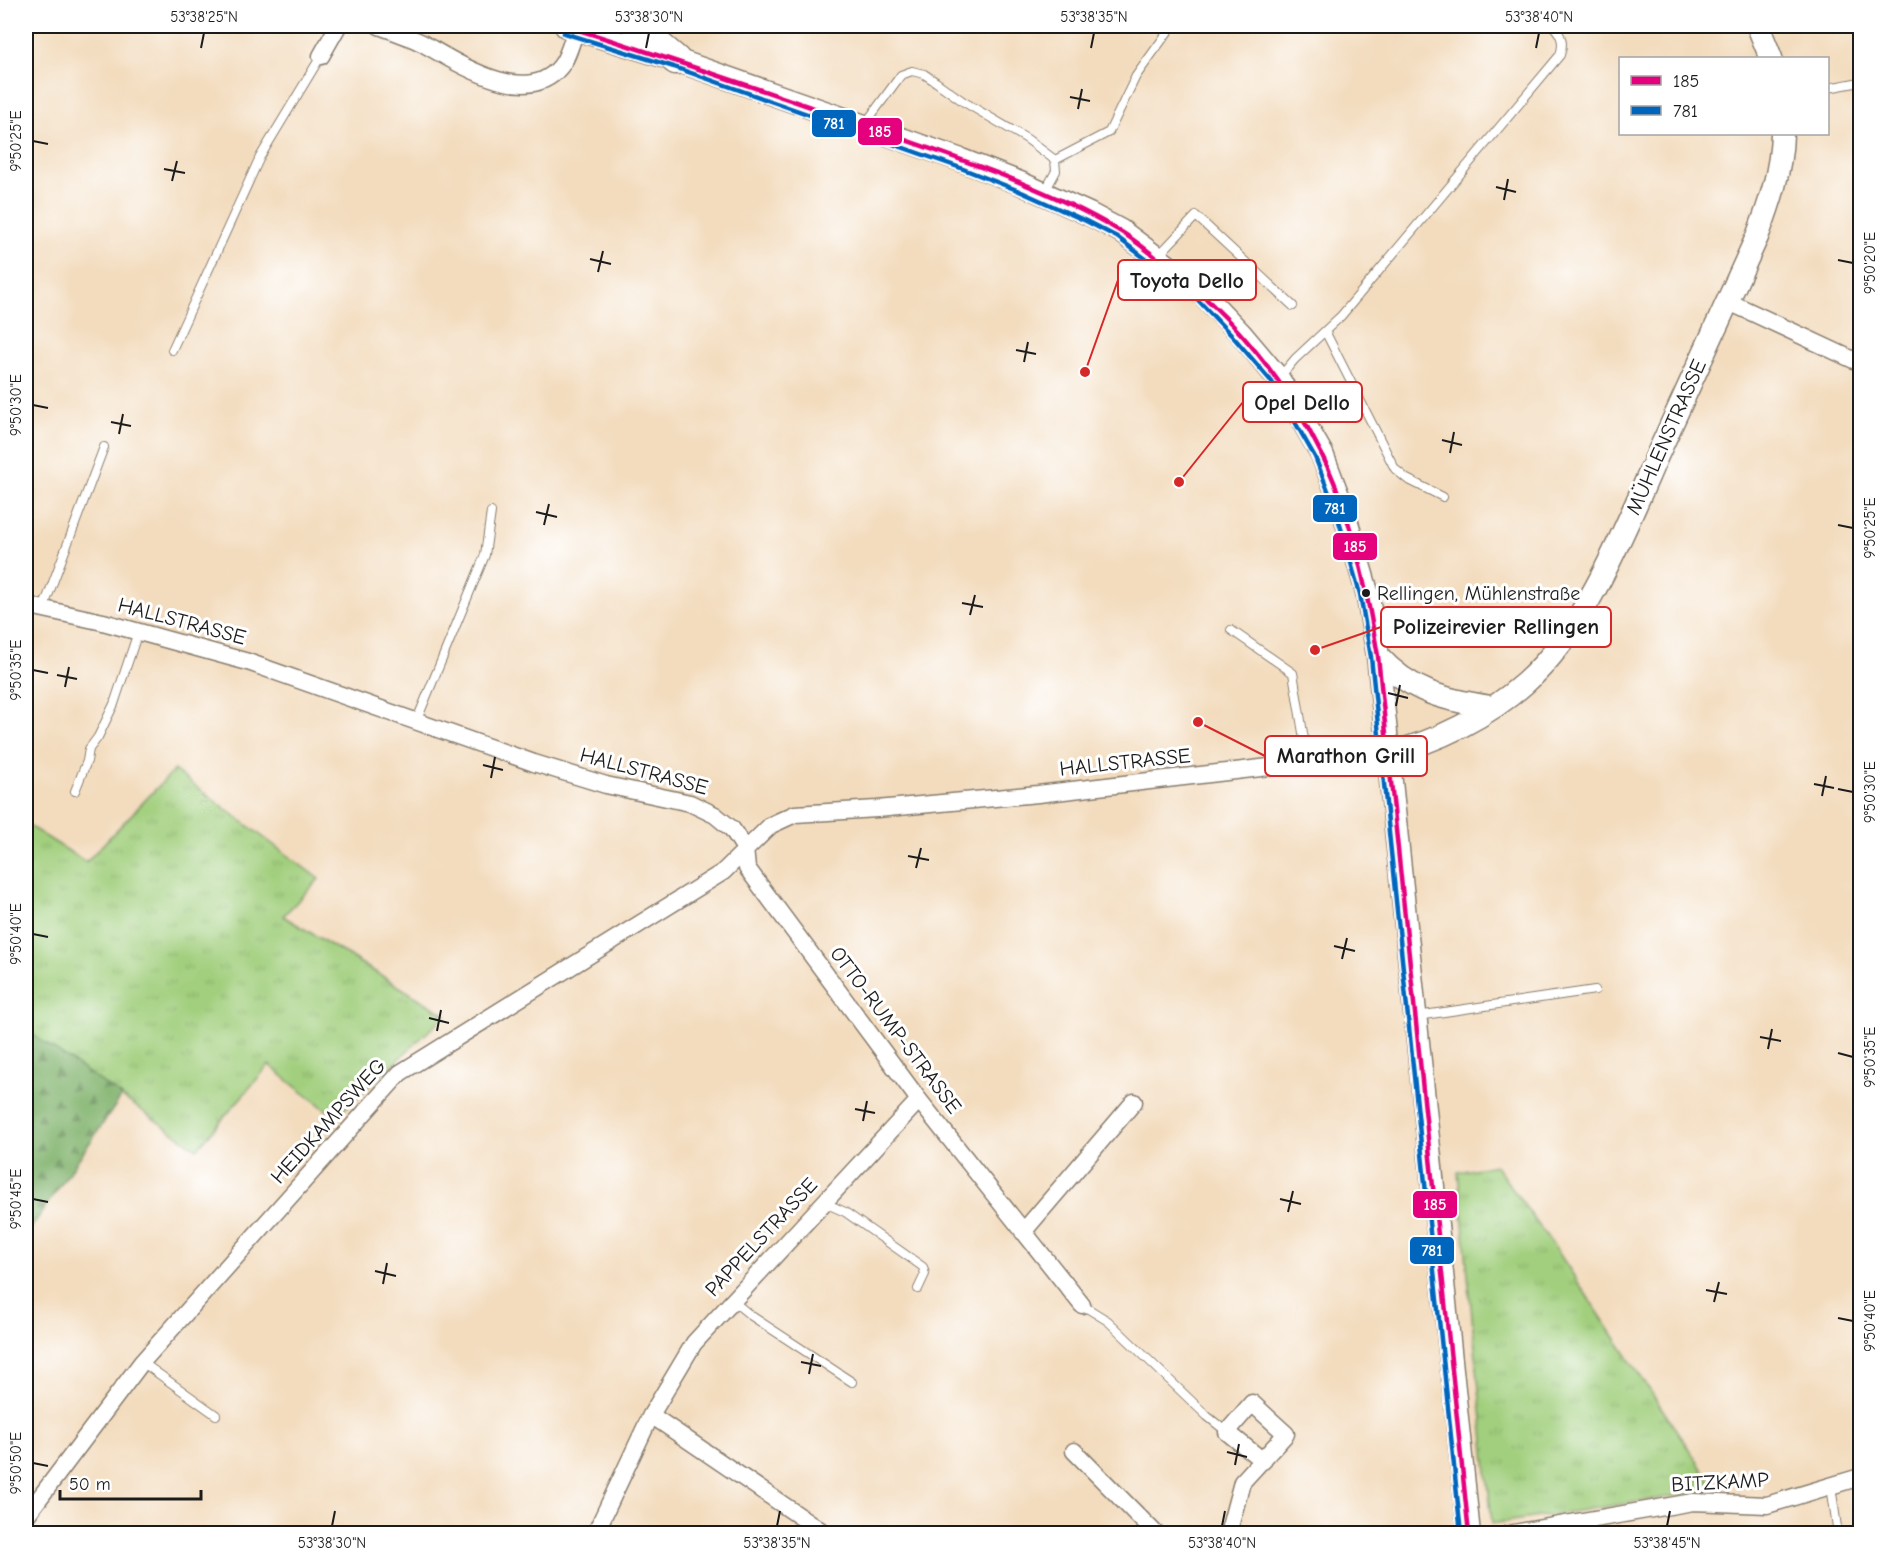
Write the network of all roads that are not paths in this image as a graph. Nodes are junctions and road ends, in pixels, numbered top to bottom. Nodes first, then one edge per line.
1 (338, 26) edge
2 (379, 26) edge
3 (636, 26) edge
4 (1172, 26) edge
5 (1553, 26) edge
6 (1758, 26) edge
7 (573, 27) edge
8 (321, 56) joint
9 (1771, 57) edge
10 (676, 60) junction
11 (1860, 82) edge
12 (1829, 88) edge
13 (863, 126) junction
14 (1782, 135) edge
15 (1055, 160) junction
16 (1044, 194) junction
17 (1157, 257) junction
18 (1727, 301) junction
19 (1293, 306) dead end
20 (1325, 331) junction
21 (172, 350) dead end
22 (1860, 363) edge
23 (1278, 378) junction
24 (104, 447) dead end
25 (1443, 497) dead end
26 (490, 512) dead end
27 (26, 605) edge
28 (43, 609) junction
29 (1231, 630) dead end
30 (138, 632) junction
31 (1378, 656) junction
32 (1491, 707) junction
33 (416, 722) junction
34 (1389, 753) junction
35 (1308, 763) junction
36 (75, 791) dead end
37 (746, 849) junction
38 (1595, 990) dead end
39 (1414, 1017) junction
40 (918, 1100) junction
41 (1134, 1102) dead end
42 (825, 1203) junction
43 (1023, 1232) junction
44 (918, 1289) dead end
45 (733, 1301) junction
46 (1082, 1305) joint
47 (142, 1362) junction
48 (852, 1382) dead end
49 (216, 1415) dead end
50 (651, 1415) junction
51 (1227, 1432) junction
52 (1074, 1451) dead end
53 (1263, 1461) junction
54 (1860, 1477) edge
55 (1831, 1486) junction
56 (26, 1516) edge
57 (595, 1533) edge
58 (826, 1533) edge
59 (1156, 1533) edge
60 (1228, 1533) edge
61 (1469, 1533) edge
62 (1508, 1533) edge
63 (1838, 1533) edge

1 - 8 street
2 - 7 street
3 - 10 highway
4 - 15 lane
5 - 20 lane
6 - 9 main road
7 - 10 main road
8 - 21 lane
10 - 13 main road
11 - 12 lane
13 - 15 lane
13 - 16 main road
14 - 18 main road, MÜHLENSTRASSE
15 - 16 lane
16 - 17 main road
17 - 19 lane
17 - 23 main road
18 - 22 street
18 - 32 main road, MÜHLENSTRASSE
20 - 23 lane
20 - 25 lane
23 - 31 main road
24 - 28 lane
26 - 33 lane
27 - 28 street, HALLSTRASSE
28 - 30 street, HALLSTRASSE
29 - 35 lane
30 - 33 street, HALLSTRASSE
30 - 36 lane
31 - 32 main road
31 - 34 main road
32 - 34 main road, MÜHLENSTRASSE
33 - 37 street, HALLSTRASSE
34 - 35 street, HALLSTRASSE
34 - 39 main road
35 - 37 street, HALLSTRASSE
37 - 40 street, OTTO-RUMP-STRASSE
37 - 47 street, HEIDKAMPSWEG
38 - 39 lane
39 - 61 main road
40 - 42 street, PAPPELSTRASSE
40 - 43 street, OTTO-RUMP-STRASSE
41 - 43 street
42 - 44 lane
42 - 45 street, PAPPELSTRASSE
43 - 46 street, OTTO-RUMP-STRASSE
45 - 48 lane
45 - 50 street, PAPPELSTRASSE
46 - 51 lane
47 - 49 lane
47 - 56 street, HEIDKAMPSWEG
50 - 57 street, PAPPELSTRASSE
50 - 58 street
51 - 53 street
51 - 53 street
52 - 59 street
53 - 60 street
54 - 55 street, BITZKAMP
55 - 62 street, BITZKAMP
55 - 63 lane

